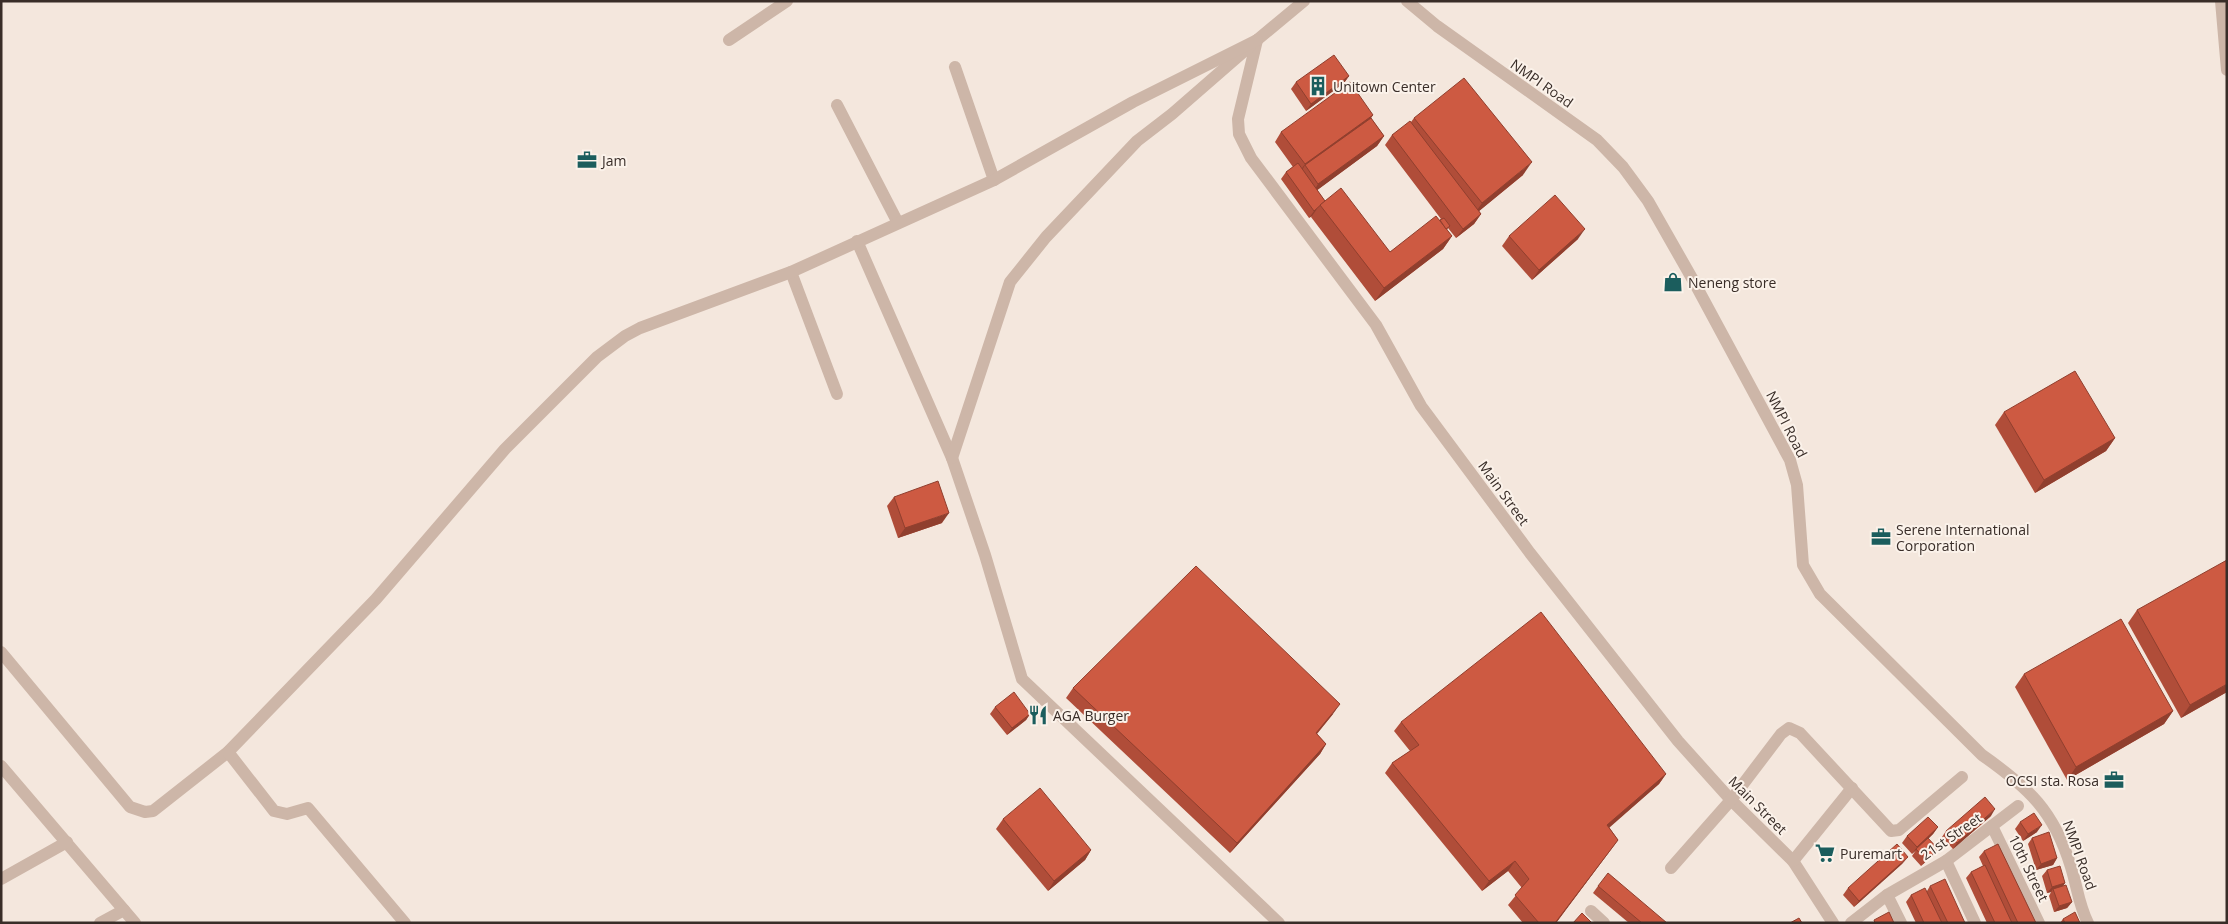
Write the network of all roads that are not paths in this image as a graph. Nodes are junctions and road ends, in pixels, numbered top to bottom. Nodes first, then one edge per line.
1 (787, 1) edge
2 (1304, 1) edge
3 (1407, 1) edge
4 (2221, 1) edge
5 (729, 40) dead end
6 (1257, 40) junction
7 (954, 67) dead end
8 (2227, 70) edge
9 (838, 105) dead end
10 (994, 180) junction
11 (898, 223) junction
12 (857, 242) junction
13 (790, 272) junction
14 (837, 394) dead end
15 (952, 458) junction
16 (1, 652) edge
17 (228, 752) junction
18 (1, 766) edge
19 (1962, 777) dead end
20 (1852, 788) junction
21 (1731, 800) junction
22 (2018, 806) dead end
23 (1992, 826) junction
24 (67, 842) junction
25 (1946, 860) junction
26 (1793, 861) junction
27 (1672, 868) dead end
28 (1, 879) edge
29 (1887, 895) junction
30 (124, 910) junction
31 (1591, 911) dead end
32 (100, 923) edge
33 (135, 923) edge
34 (405, 923) edge
35 (1279, 923) edge
36 (1604, 923) edge
37 (1833, 923) edge
38 (1851, 923) edge
39 (1901, 923) edge
40 (1975, 923) edge
41 (2039, 923) edge
42 (2088, 923) edge

1 - 5 street
2 - 6 street
3 - 42 street, NMPI Road
4 - 8 street
6 - 10 street
6 - 15 street
6 - 21 street, Main Street
7 - 10 street
9 - 11 street
10 - 11 street
11 - 12 street
12 - 13 street
12 - 15 street
13 - 14 street
13 - 17 street
15 - 35 street
16 - 17 street
17 - 34 street
18 - 24 street
19 - 20 street
20 - 21 street
20 - 26 street
21 - 26 street, Main Street
21 - 27 street
22 - 23 street, 21st Street
23 - 25 street, 21st Street
23 - 41 street, 10th Street
24 - 28 street
24 - 30 street
25 - 29 street, 21st Street
25 - 40 street
26 - 37 street, Main Street
29 - 38 street, 21st Street
29 - 39 street
30 - 32 street
30 - 33 street
31 - 36 street

